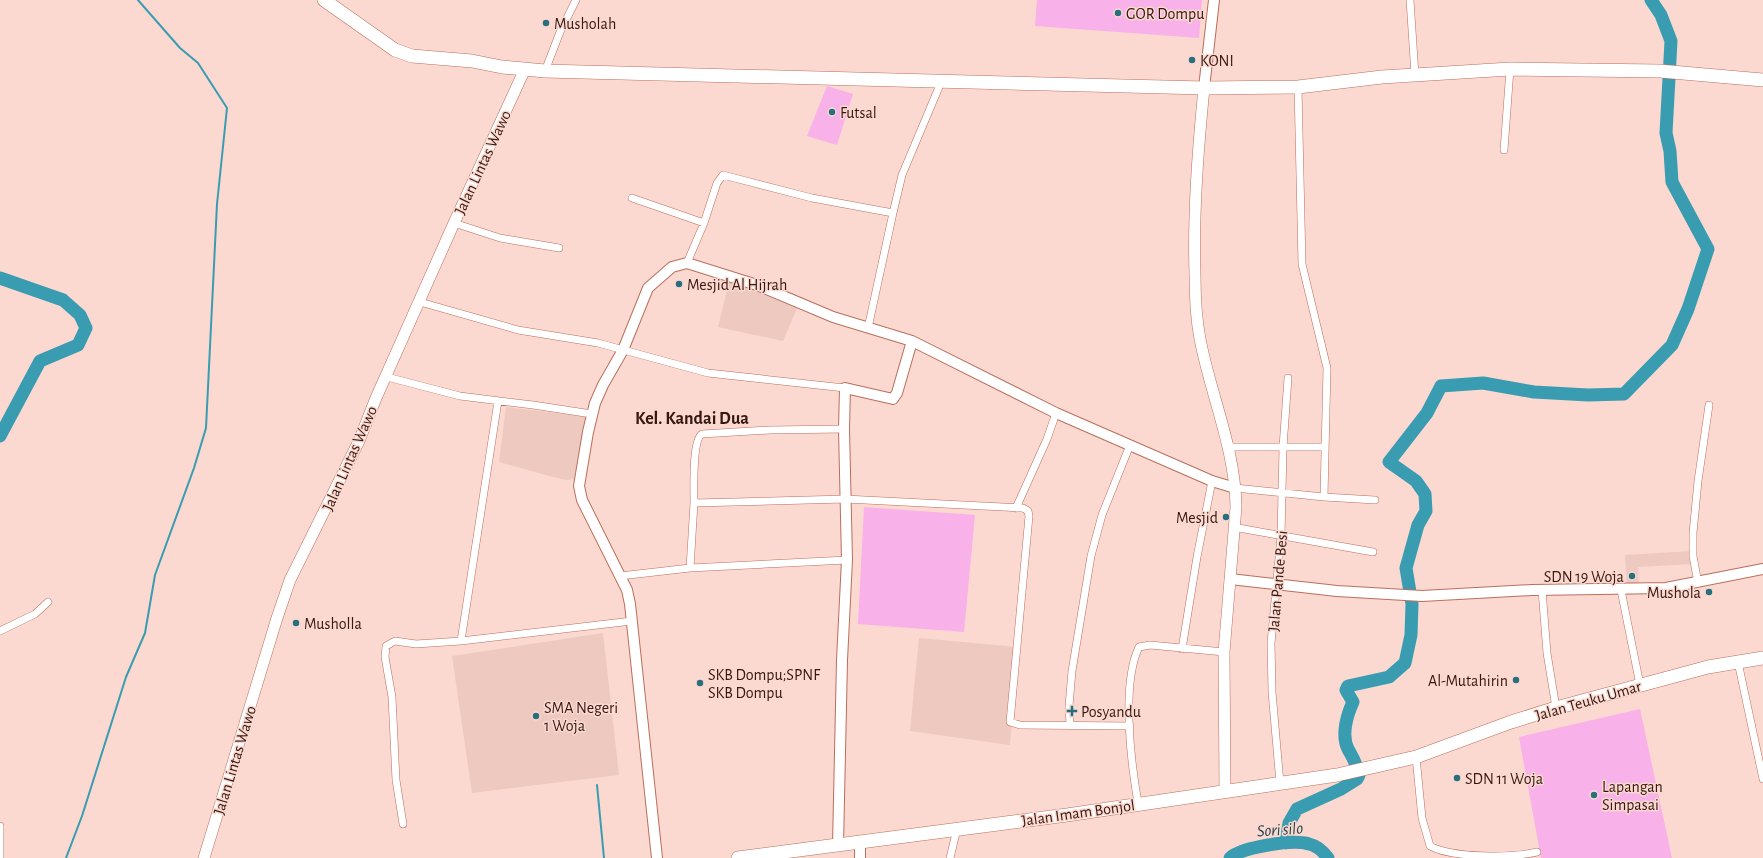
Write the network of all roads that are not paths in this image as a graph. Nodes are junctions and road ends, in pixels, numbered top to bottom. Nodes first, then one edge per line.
1 (324, 0) edge
2 (336, 0) edge
3 (576, 0) edge
4 (1214, 0) edge
5 (1410, 0) edge
6 (403, 50) junction
7 (520, 68) junction
8 (1510, 69) junction
9 (545, 71) junction
10 (1415, 75) junction
11 (942, 80) junction
12 (1763, 80) edge
13 (1298, 87) junction
14 (1204, 88) junction
15 (1504, 150) dead end
16 (632, 198) dead end
17 (893, 213) junction
18 (454, 223) junction
19 (704, 223) junction
20 (559, 248) dead end
21 (687, 263) junction
22 (420, 302) junction
23 (868, 328) junction
24 (912, 341) junction
25 (622, 350) junction
26 (386, 377) junction
27 (1288, 378) dead end
28 (845, 388) junction
29 (498, 401) junction
30 (1709, 406) dead end
31 (1056, 412) junction
32 (592, 414) junction
33 (844, 429) junction
34 (1130, 445) junction
35 (1229, 447) junction
36 (1283, 447) junction
37 (1324, 448) junction
38 (1212, 481) junction
39 (1235, 488) junction
40 (1282, 493) junction
41 (1324, 497) junction
42 (845, 499) junction
43 (1375, 500) dead end
44 (694, 503) junction
45 (1016, 508) junction
46 (1233, 527) junction
47 (1281, 537) junction
48 (1373, 552) dead end
49 (846, 560) junction
50 (690, 568) junction
51 (1763, 569) edge
52 (620, 576) junction
53 (1230, 579) junction
54 (1698, 583) junction
55 (1277, 585) junction
56 (1542, 590) junction
57 (1620, 590) junction
58 (48, 602) dead end
59 (632, 621) junction
60 (0, 631) edge
61 (461, 641) junction
62 (1182, 649) junction
63 (1224, 652) junction
64 (1763, 658) edge
65 (1738, 662) junction
66 (1640, 685) junction
67 (1556, 708) junction
68 (1070, 725) junction
69 (1130, 726) junction
70 (1416, 757) junction
71 (1763, 778) edge
72 (1280, 783) junction
73 (1225, 792) junction
74 (1138, 803) junction
75 (403, 824) dead end
76 (0, 826) edge
77 (958, 829) junction
78 (860, 842) junction
79 (838, 845) junction
80 (1537, 852) dead end
81 (772, 855) edge
82 (0, 858) edge
83 (204, 858) edge
84 (657, 858) edge
85 (738, 858) edge
86 (860, 858) edge
87 (950, 858) edge

1 - 6 highway
2 - 6 highway
3 - 9 street
4 - 14 street
5 - 10 street
6 - 7 highway
7 - 9 highway
7 - 18 main road, Jalan Lintas Wawo
8 - 10 highway
8 - 12 highway
8 - 15 street
9 - 11 highway
10 - 13 highway
11 - 14 highway
11 - 17 street
13 - 14 highway
13 - 37 street
14 - 35 main road
16 - 19 street
17 - 19 street
17 - 23 street
18 - 20 street
18 - 22 main road, Jalan Lintas Wawo
19 - 21 street
21 - 23 street
21 - 25 street
22 - 25 street
22 - 26 main road, Jalan Lintas Wawo
23 - 24 street
24 - 28 street
24 - 31 street
25 - 28 street
25 - 32 street
26 - 29 street
26 - 83 main road, Jalan Lintas Wawo
27 - 36 street, Jalan Pande Besi
28 - 33 street
29 - 32 street
29 - 61 street
30 - 54 street
31 - 34 street
31 - 45 street
32 - 52 street
33 - 42 street
33 - 44 street
34 - 38 street
34 - 68 street
35 - 36 street
35 - 39 main road
36 - 37 street
36 - 40 street, Jalan Pande Besi
37 - 41 street
38 - 39 street
38 - 62 street
39 - 40 street
39 - 46 main road
40 - 41 street
40 - 47 street, Jalan Pande Besi
41 - 43 street
42 - 44 street
42 - 45 street
42 - 49 street
44 - 50 street
45 - 68 street
46 - 47 street
46 - 53 main road
47 - 48 street
47 - 55 street, Jalan Pande Besi
49 - 50 street
49 - 79 street
50 - 52 street
51 - 54 street
52 - 59 street
53 - 55 street
53 - 63 main road
54 - 57 street
55 - 56 street
55 - 72 street, Jalan Pande Besi
56 - 57 street
56 - 67 street
57 - 66 street
58 - 60 street
59 - 61 street
59 - 84 street
61 - 75 street
62 - 63 street
62 - 69 street
63 - 73 main road
64 - 65 highway, Jalan Teuku Umar
65 - 66 highway, Jalan Teuku Umar
65 - 71 street
66 - 67 highway, Jalan Teuku Umar
67 - 70 highway, Jalan Teuku Umar
68 - 69 street
69 - 74 street
70 - 72 highway, Jalan Imam Bonjol
70 - 80 street
72 - 73 highway, Jalan Imam Bonjol
73 - 74 highway, Jalan Imam Bonjol
74 - 77 highway, Jalan Imam Bonjol
76 - 82 street
77 - 78 highway, Jalan Imam Bonjol
77 - 87 street
78 - 79 highway, Jalan Imam Bonjol
78 - 86 street
79 - 81 highway, Jalan Imam Bonjol
81 - 85 highway, Jalan Imam Bonjol

